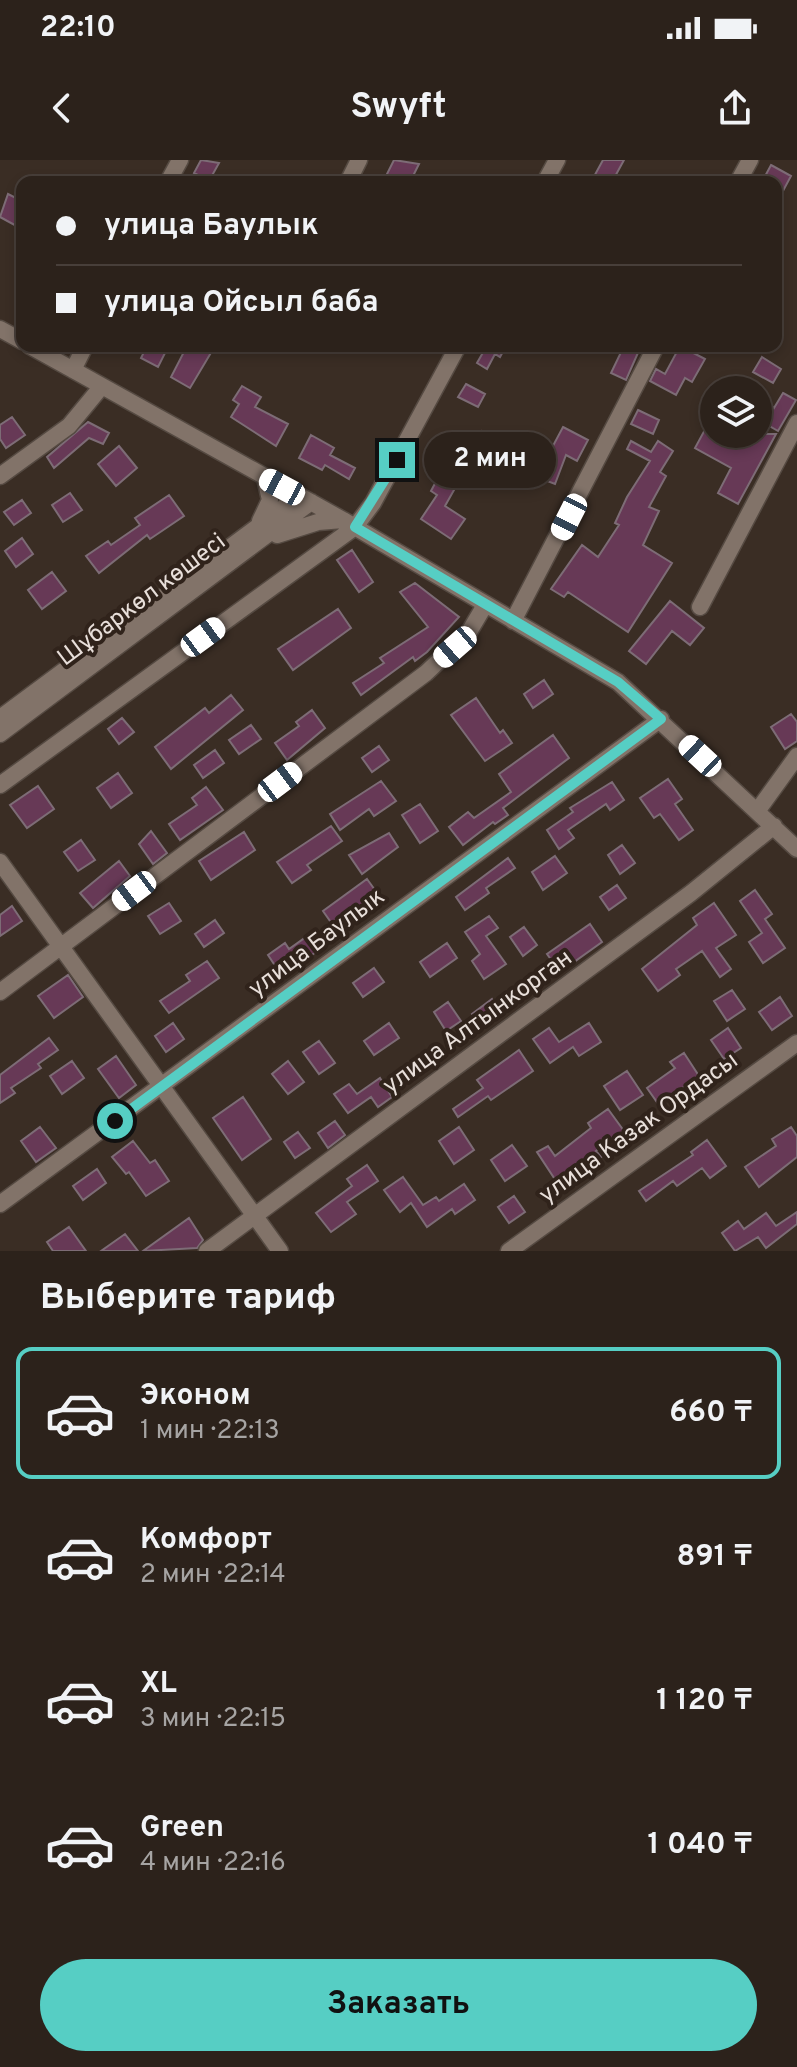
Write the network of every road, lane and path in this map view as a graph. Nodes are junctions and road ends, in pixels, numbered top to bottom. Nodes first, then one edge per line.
1 (41, 352) edge
2 (82, 352) edge
3 (455, 352) edge
4 (653, 352) edge
5 (73, 370) junction
6 (102, 386) junction
7 (797, 423) edge
8 (0, 476) edge
9 (265, 478) junction
10 (305, 499) junction
11 (349, 523) junction
12 (256, 528) junction
13 (253, 546) junction
14 (485, 605) junction
15 (700, 607) dead end
16 (513, 621) junction
17 (0, 718) edge
18 (661, 719) junction
19 (0, 734) edge
20 (797, 756) edge
21 (0, 785) edge
22 (758, 810) junction
23 (774, 826) junction
24 (797, 849) edge
25 (0, 862) edge
26 (61, 946) junction
27 (0, 992) edge
28 (797, 1043) edge
29 (161, 1088) junction
30 (0, 1204) edge
31 (253, 1216) junction
32 (207, 1251) edge
33 (280, 1251) edge
34 (509, 1251) edge

1 - 5 street
2 - 5 street
3 - 11 street
4 - 16 street
5 - 6 street
6 - 8 street
6 - 9 street
7 - 15 street
9 - 10 street
9 - 12 street
10 - 11 street
10 - 12 street, Шұбаркөл көшесі
10 - 13 street, Шұбаркөл көшесі
11 - 13 street
11 - 14 street
11 - 21 street
12 - 17 street, Шұбаркөл көшесі
13 - 19 street, Шұбаркөл көшесі
14 - 16 street
14 - 26 street
16 - 18 street
18 - 22 street
18 - 29 street, улица Баулык
20 - 22 street
22 - 23 street
23 - 24 street
23 - 31 street, улица Алтынкорган
25 - 26 street
26 - 27 street
26 - 29 street
28 - 34 street, улица Казак Ордасы
29 - 30 street, улица Баулык
29 - 31 street
31 - 32 street, улица Алтынкорган
31 - 33 street

